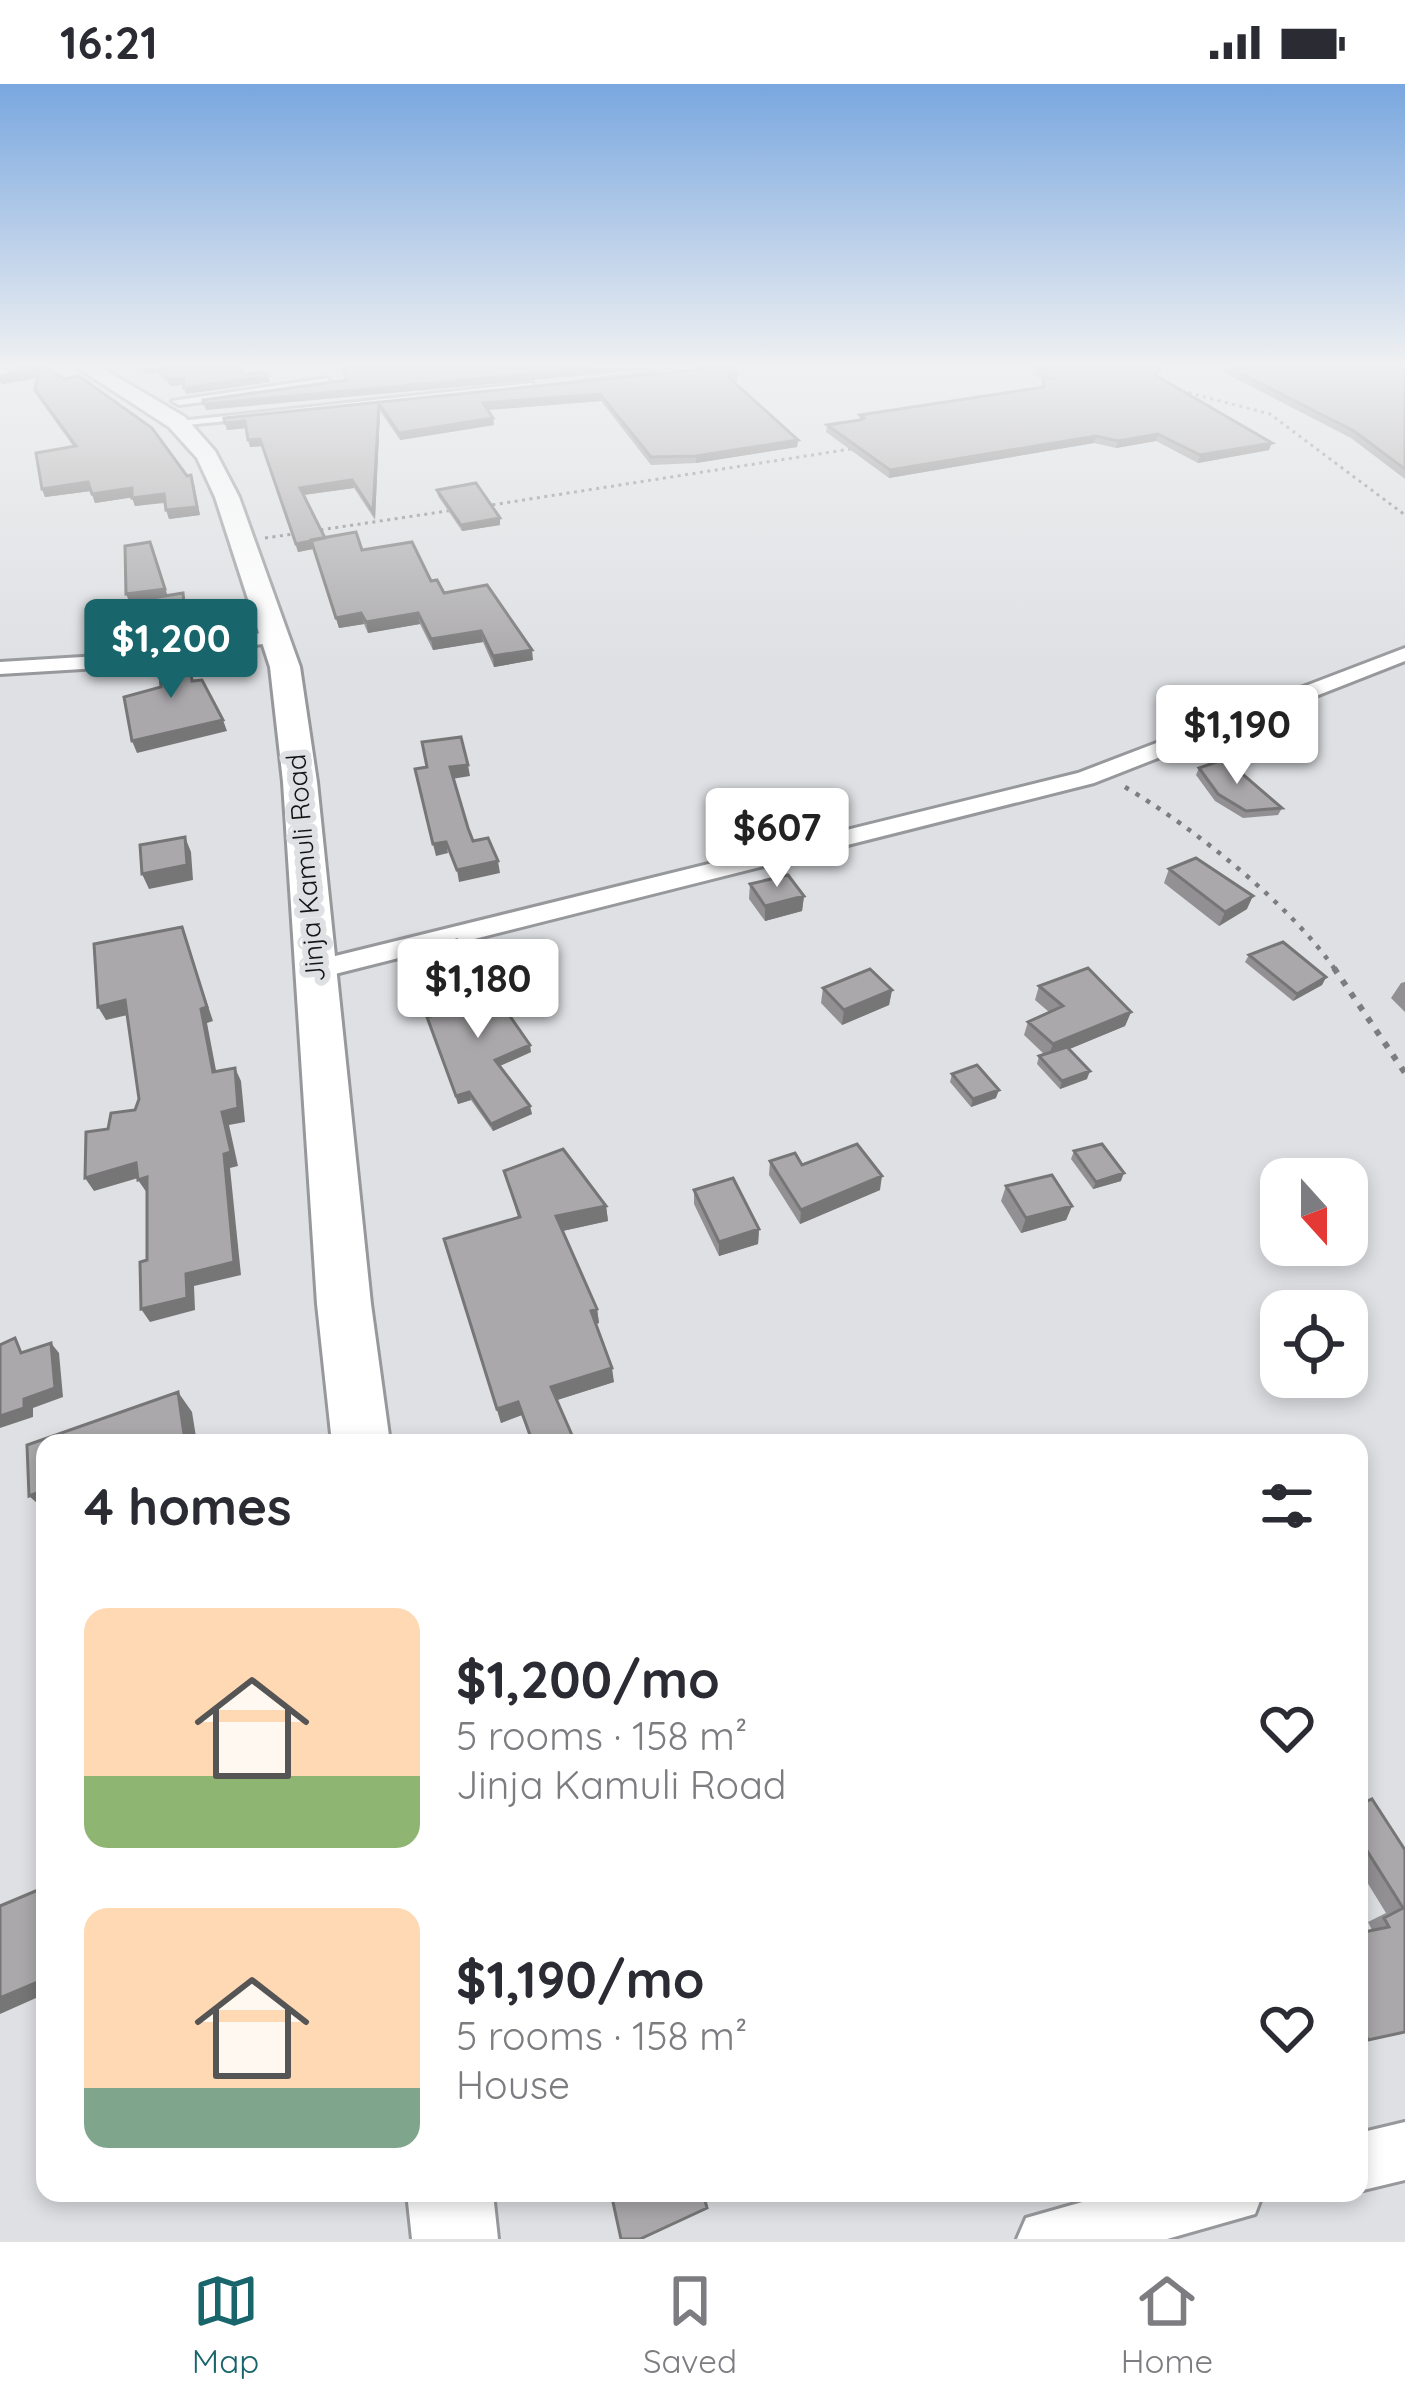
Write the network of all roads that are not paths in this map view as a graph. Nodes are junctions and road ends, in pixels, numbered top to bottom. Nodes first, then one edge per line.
1 (212, 469) edge
2 (276, 637) junction
3 (1405, 654) edge
4 (0, 668) edge
5 (315, 970) junction
6 (360, 1434) edge
7 (1405, 2151) edge
8 (1368, 2160) edge
9 (451, 2202) edge
10 (1197, 2202) edge
11 (455, 2239) edge
12 (1047, 2239) edge

1 - 2 main road, Jinja Kamuli Road
2 - 4 street
2 - 5 main road, Jinja Kamuli Road
3 - 5 street
5 - 6 main road, Jinja Kamuli Road
7 - 8 street
9 - 11 main road
10 - 12 street

